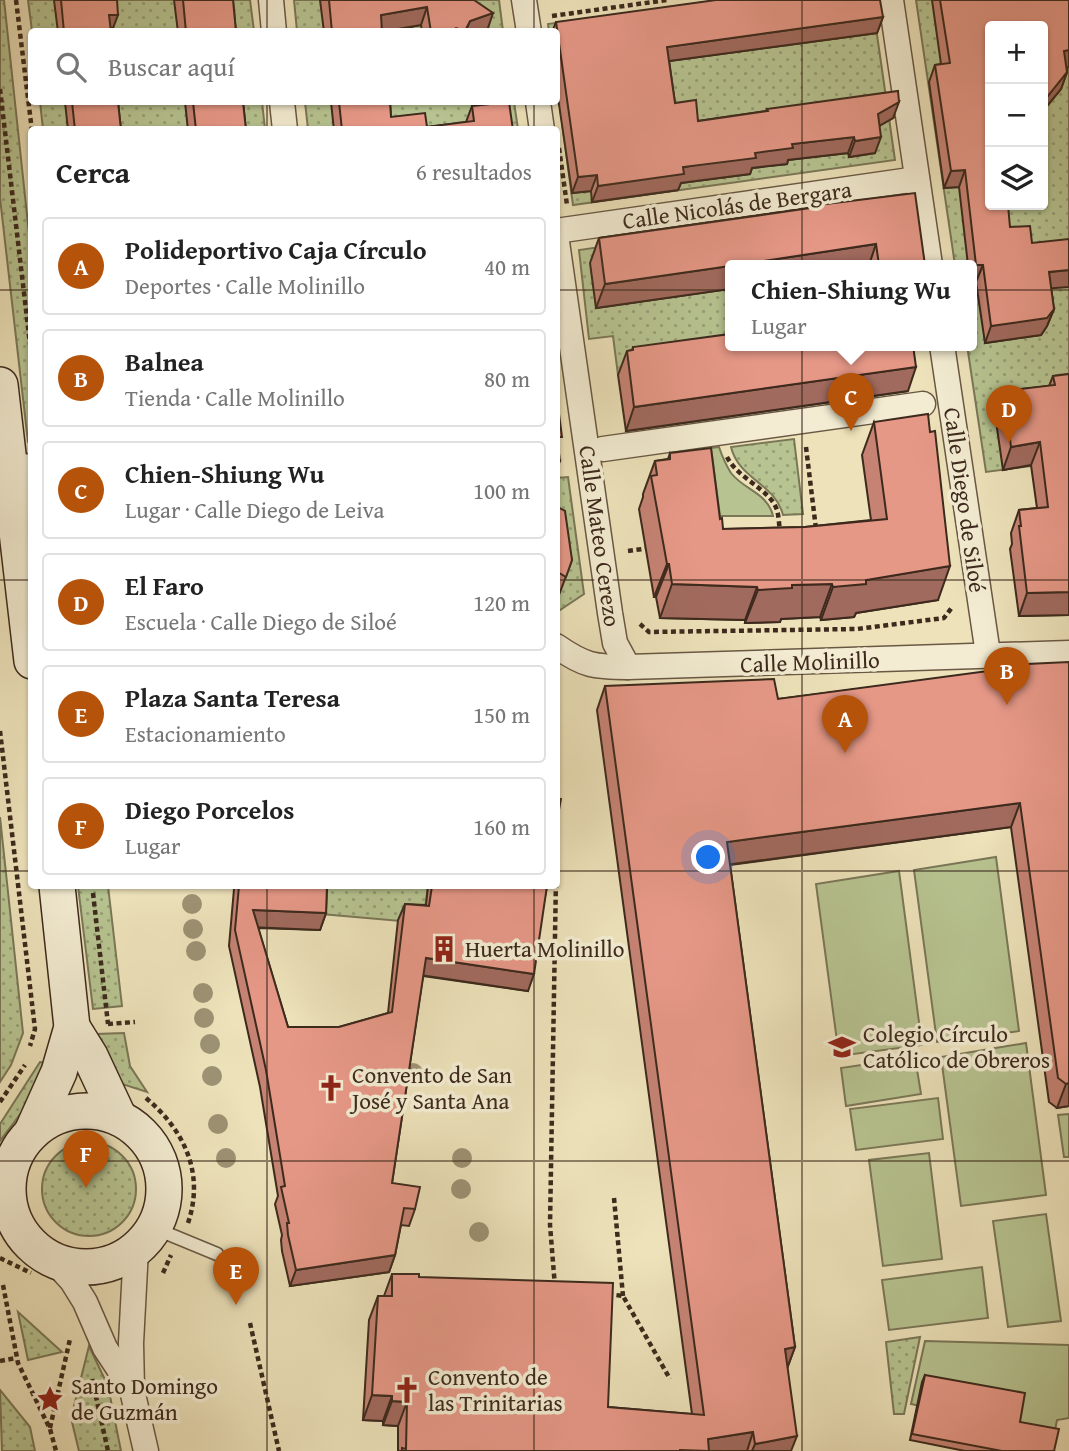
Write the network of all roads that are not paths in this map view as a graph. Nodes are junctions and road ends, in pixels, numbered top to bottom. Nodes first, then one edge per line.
1 (271, 0) edge
2 (891, 0) edge
3 (274, 28) edge
4 (282, 105) edge
5 (539, 105) edge
6 (285, 126) edge
7 (546, 126) edge
8 (918, 179) junction
9 (560, 232) edge
10 (929, 260) edge
11 (560, 261) edge
12 (944, 351) edge
13 (0, 385) edge
14 (923, 404) dead end
15 (603, 449) dead end
16 (21, 467) edge
17 (28, 590) edge
18 (560, 649) edge
19 (1069, 653) edge
20 (988, 654) junction
21 (628, 667) junction
22 (57, 889) edge
23 (72, 1027) junction
24 (129, 1105) junction
25 (16, 1153) edge
26 (157, 1238) junction
27 (27, 1246) edge
28 (217, 1254) dead end
29 (132, 1390) junction
30 (146, 1451) edge

1 - 3 street
2 - 8 street
4 - 6 street
5 - 7 street
8 - 9 street, Calle Nicolás de Bergara
8 - 10 street
11 - 21 street, Calle Mateo Cerezo
12 - 20 street, Calle Diego de Siloé
13 - 16 street
14 - 15 street
16 - 17 street
18 - 21 street, Calle Molinillo
19 - 20 street, Calle Molinillo
20 - 21 street, Calle Molinillo
22 - 23 street
23 - 24 street
23 - 25 street
24 - 25 street
24 - 26 street
25 - 27 street
26 - 27 street
26 - 28 lane
26 - 29 street
27 - 29 street
29 - 30 street

